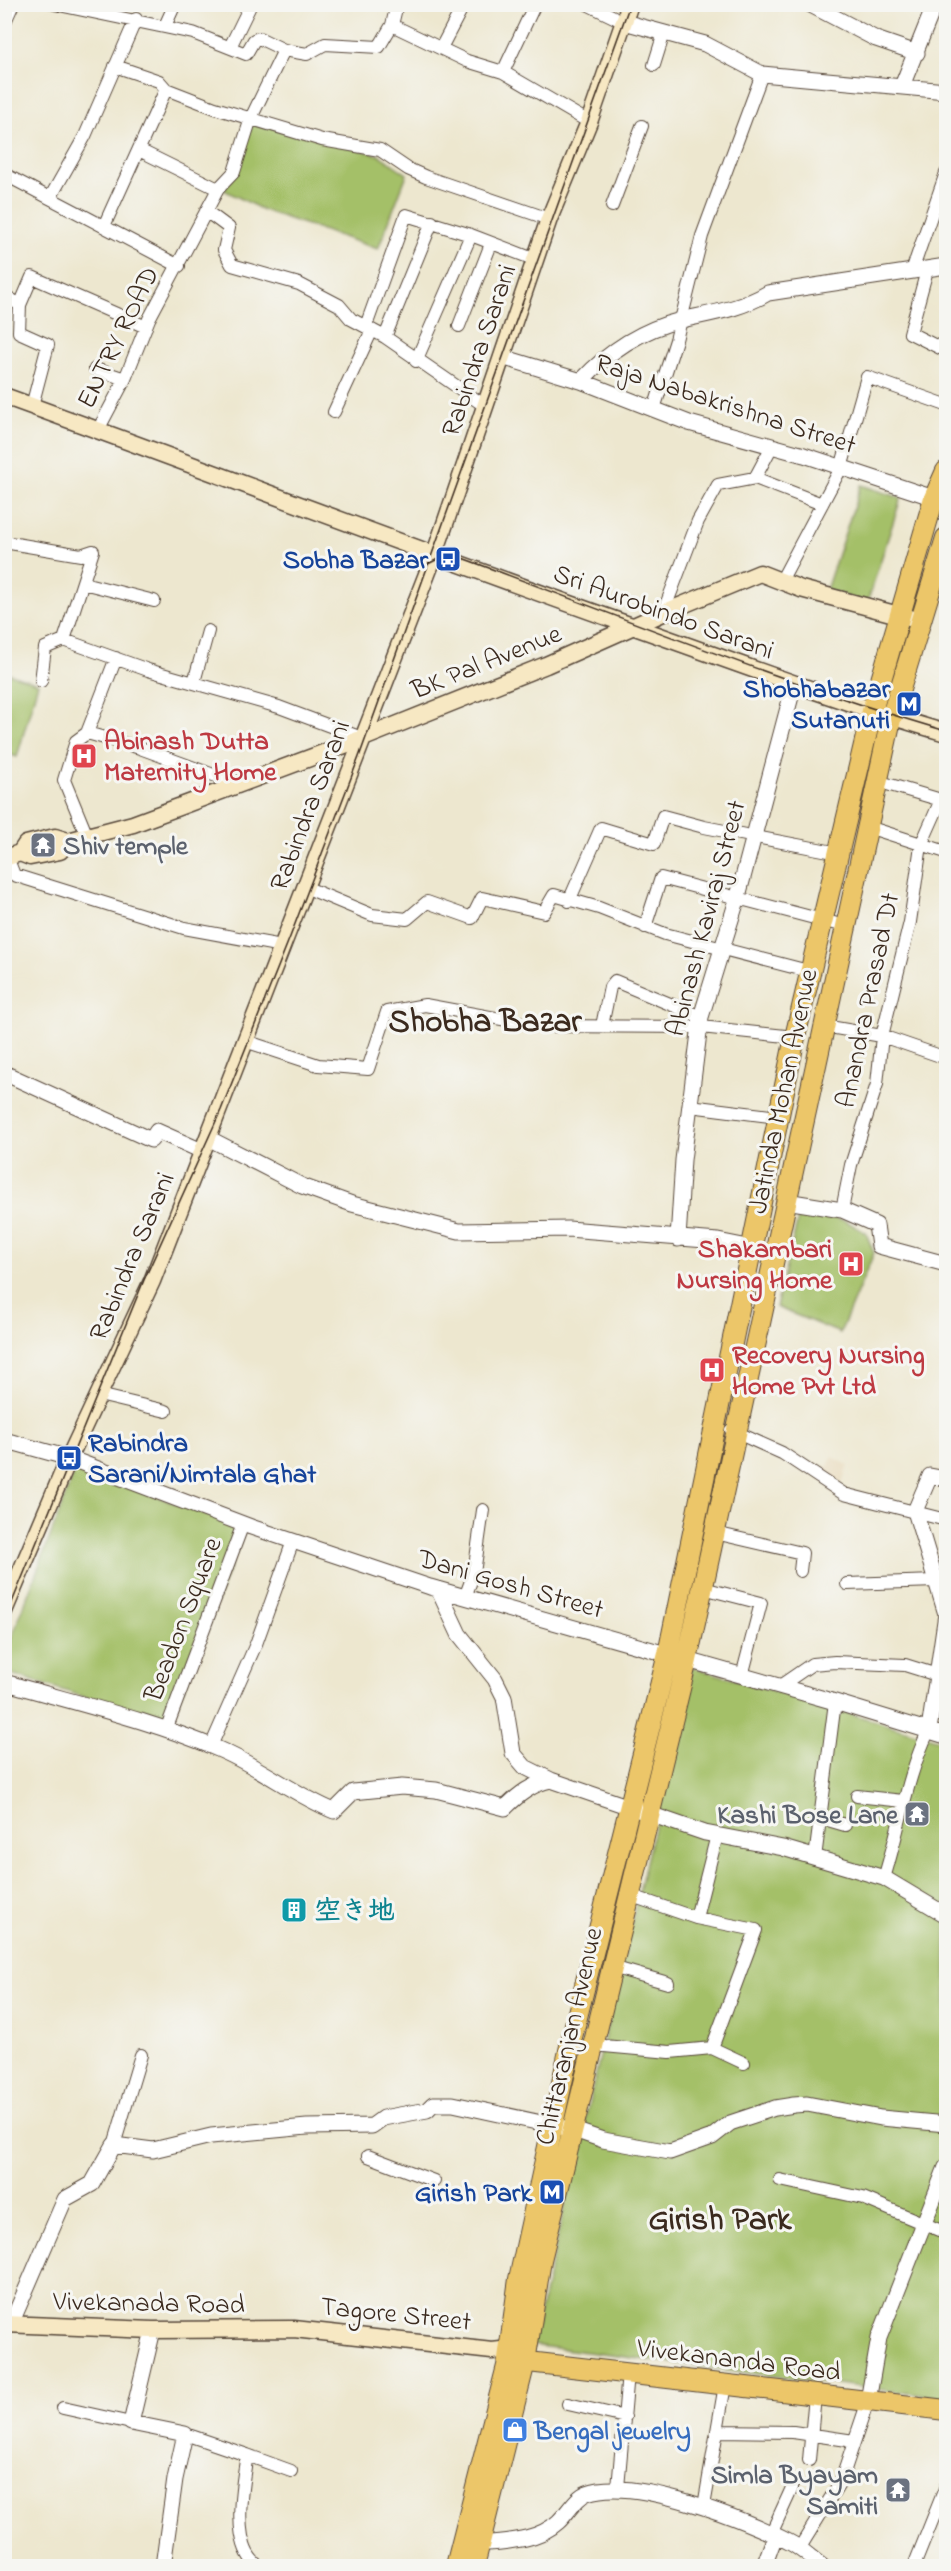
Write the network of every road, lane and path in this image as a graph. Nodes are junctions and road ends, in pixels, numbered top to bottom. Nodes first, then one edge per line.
1 (13, 4) edge
2 (54, 4) edge
3 (175, 4) edge
4 (251, 4) edge
5 (397, 4) edge
6 (464, 4) edge
7 (535, 4) edge
8 (587, 4) edge
9 (630, 4) edge
10 (809, 4) edge
11 (935, 4) edge
12 (89, 8) edge
13 (136, 19) junction
14 (624, 22) junction
15 (4, 24) edge
16 (392, 25) junction
17 (165, 26) junction
18 (664, 33) junction
19 (230, 48) junction
20 (441, 48) junction
21 (284, 50) junction
22 (917, 53) junction
23 (654, 65) dead end
24 (115, 66) junction
25 (503, 72) junction
26 (762, 74) junction
27 (902, 86) junction
28 (166, 88) junction
29 (946, 91) edge
30 (251, 118) junction
31 (589, 122) junction
32 (642, 126) dead end
33 (139, 150) junction
34 (946, 173) edge
35 (4, 174) edge
36 (218, 189) junction
37 (50, 198) junction
38 (612, 206) dead end
39 (206, 212) junction
40 (549, 219) junction
41 (432, 222) junction
42 (104, 226) junction
43 (471, 235) junction
44 (491, 244) junction
45 (536, 260) junction
46 (946, 264) edge
47 (179, 266) junction
48 (927, 270) junction
49 (912, 271) junction
50 (4, 295) edge
51 (20, 305) junction
52 (680, 321) junction
53 (459, 326) dead end
54 (146, 327) junction
55 (369, 328) junction
56 (385, 337) junction
57 (946, 351) edge
58 (502, 357) junction
59 (416, 361) junction
60 (95, 369) dead end
61 (125, 379) junction
62 (581, 381) junction
63 (4, 396) edge
64 (485, 405) junction
65 (946, 405) edge
66 (32, 406) junction
67 (654, 409) junction
68 (334, 412) dead end
69 (98, 430) junction
70 (772, 446) junction
71 (841, 468) junction
72 (946, 471) edge
73 (755, 478) junction
74 (934, 498) junction
75 (822, 504) junction
76 (946, 538) edge
77 (4, 542) edge
78 (434, 556) junction
79 (780, 581) junction
80 (83, 583) junction
81 (154, 601) dead end
82 (663, 613) junction
83 (900, 615) junction
84 (921, 621) junction
85 (635, 627) junction
86 (208, 631) dead end
87 (64, 640) junction
88 (116, 658) junction
89 (41, 681) dead end
90 (194, 682) junction
91 (794, 685) junction
92 (872, 711) junction
93 (892, 717) junction
94 (87, 733) junction
95 (946, 733) edge
96 (362, 738) junction
97 (878, 781) junction
98 (238, 784) junction
99 (868, 827) junction
100 (87, 836) junction
101 (753, 836) junction
102 (921, 845) junction
103 (946, 852) edge
104 (839, 853) junction
105 (11, 856) edge
106 (305, 887) junction
107 (737, 900) junction
108 (569, 901) junction
109 (823, 921) junction
110 (846, 926) junction
111 (645, 927) junction
112 (282, 946) junction
113 (720, 950) junction
114 (812, 972) junction
115 (701, 1022) junction
116 (602, 1026) junction
117 (824, 1026) junction
118 (882, 1036) junction
119 (795, 1037) junction
120 (245, 1041) junction
121 (946, 1058) edge
122 (4, 1073) edge
123 (690, 1106) junction
124 (778, 1117) junction
125 (205, 1144) junction
126 (786, 1201) junction
127 (842, 1210) junction
128 (678, 1239) junction
129 (753, 1248) junction
130 (946, 1264) edge
131 (99, 1395) junction
132 (166, 1411) dead end
133 (716, 1424) junction
134 (736, 1432) junction
135 (4, 1440) edge
136 (69, 1458) junction
137 (946, 1479) edge
138 (483, 1510) dead end
139 (915, 1511) junction
140 (946, 1520) edge
141 (243, 1524) junction
142 (715, 1533) junction
143 (293, 1541) junction
144 (800, 1571) dead end
145 (936, 1581) junction
146 (847, 1584) dead end
147 (703, 1588) junction
148 (438, 1589) junction
149 (465, 1597) junction
150 (4, 1611) edge
151 (946, 1614) edge
152 (668, 1654) junction
153 (687, 1660) junction
154 (937, 1675) junction
155 (742, 1676) junction
156 (4, 1682) edge
157 (780, 1686) junction
158 (835, 1702) junction
159 (166, 1730) junction
160 (929, 1730) junction
161 (946, 1736) edge
162 (211, 1746) junction
163 (551, 1780) junction
164 (857, 1796) dead end
165 (903, 1801) junction
166 (628, 1807) junction
167 (649, 1814) junction
168 (821, 1818) junction
169 (845, 1825) dead end
170 (717, 1834) junction
171 (815, 1858) junction
172 (884, 1878) junction
173 (629, 1895) junction
174 (946, 1915) edge
175 (696, 1918) junction
176 (612, 1968) junction
177 (668, 1983) dead end
178 (593, 2045) junction
179 (712, 2048) junction
180 (141, 2055) dead end
181 (744, 2063) dead end
182 (946, 2124) edge
183 (553, 2126) junction
184 (574, 2130) junction
185 (114, 2145) junction
186 (368, 2156) dead end
187 (946, 2167) edge
188 (780, 2180) dead end
189 (434, 2181) dead end
190 (925, 2225) junction
191 (946, 2233) edge
192 (8, 2324) edge
193 (294, 2329) joint
194 (153, 2330) junction
195 (512, 2354) junction
196 (628, 2373) junction
197 (725, 2385) junction
198 (815, 2395) junction
199 (869, 2396) junction
200 (946, 2400) edge
201 (568, 2404) dead end
202 (63, 2408) dead end
203 (946, 2410) edge
204 (625, 2417) junction
205 (131, 2423) junction
206 (718, 2431) junction
207 (185, 2434) junction
208 (812, 2435) junction
209 (854, 2441) junction
210 (247, 2455) junction
211 (809, 2460) dead end
212 (291, 2471) dead end
213 (946, 2486) edge
214 (618, 2488) junction
215 (792, 2488) dead end
216 (704, 2506) junction
217 (773, 2535) junction
218 (480, 2544) junction
219 (800, 2549) junction
220 (163, 2566) edge
221 (259, 2566) edge
222 (456, 2566) edge
223 (474, 2566) edge
224 (764, 2566) edge
225 (822, 2566) edge
226 (914, 2566) edge

1 - 15 street
2 - 12 street
3 - 17 street
4 - 19 street
5 - 16 street
6 - 20 street
7 - 25 street
8 - 14 street
9 - 14 main road, Rabindra Sarani
10 - 22 street
11 - 22 street
12 - 13 street
13 - 17 street
13 - 24 street
14 - 18 street
14 - 31 main road, Rabindra Sarani
16 - 20 street
16 - 21 street
17 - 19 street
18 - 23 street
18 - 26 street
19 - 21 street
20 - 25 street
21 - 30 street, ENTRY ROAD
22 - 27 street
24 - 28 street
24 - 37 street
25 - 31 street
26 - 27 street
26 - 52 street
27 - 29 street
28 - 30 street
28 - 33 street
30 - 36 street, ENTRY ROAD
30 - 40 street
31 - 40 main road, Rabindra Sarani
32 - 38 street
33 - 36 street
33 - 42 street
34 - 49 street
35 - 37 street
36 - 39 street, ENTRY ROAD
37 - 42 street
39 - 47 street, ENTRY ROAD
39 - 55 street
40 - 45 main road, Rabindra Sarani
41 - 43 street
41 - 55 street
41 - 56 street
42 - 47 street
43 - 44 street
43 - 59 street
44 - 45 street
44 - 53 street
45 - 58 main road, Rabindra Sarani
46 - 48 street
47 - 54 street, ENTRY ROAD
48 - 49 street
48 - 57 street
49 - 52 street
50 - 51 street
51 - 54 street
51 - 66 street
52 - 62 street
52 - 67 street
54 - 61 street, ENTRY ROAD
55 - 56 street
55 - 68 street
56 - 59 street
58 - 62 street, Raja Nabakrishna Street
58 - 64 main road, Rabindra Sarani
59 - 64 street
60 - 61 street
61 - 69 street, ENTRY ROAD
62 - 67 street, Raja Nabakrishna Street
63 - 66 main road, Sri Aurobindo Sarani
64 - 78 main road, Rabindra Sarani
65 - 71 street
66 - 69 main road, Sri Aurobindo Sarani
67 - 70 street, Raja Nabakrishna Street
69 - 78 main road, Sri Aurobindo Sarani
70 - 71 street, Raja Nabakrishna Street
70 - 73 street
71 - 74 street, Raja Nabakrishna Street
71 - 75 street
72 - 74 main road
73 - 75 street
73 - 82 street
74 - 83 main road
75 - 79 street
76 - 84 main road, Jatinda Mohan Avenue
77 - 80 street
78 - 85 main road, Sri Aurobindo Sarani
78 - 96 main road, Rabindra Sarani
79 - 82 main road, BK Pal Avenue
79 - 83 main road, BK Pal Avenue
80 - 81 street
80 - 87 street
82 - 85 main road, BK Pal Avenue
83 - 84 main road, BK Pal Avenue
83 - 92 main road
84 - 93 main road, Jatinda Mohan Avenue
85 - 91 main road, Sri Aurobindo Sarani
85 - 96 main road, BK Pal Avenue
86 - 90 street
87 - 88 street
87 - 89 street
88 - 90 street
88 - 94 street
90 - 96 street
91 - 92 main road, Sri Aurobindo Sarani
91 - 101 street, Abinash Kaviraj Street
92 - 93 main road, Sri Aurobindo Sarani
92 - 104 main road
93 - 95 main road, Sri Aurobindo Sarani
93 - 97 main road, Jatinda Mohan Avenue
94 - 98 street
94 - 100 street
96 - 98 main road, BK Pal Avenue
96 - 106 main road, Rabindra Sarani
97 - 99 main road, Jatinda Mohan Avenue
97 - 102 street, Anandra Prasad Dt
98 - 100 main road, BK Pal Avenue
99 - 102 street
99 - 110 main road, Jatinda Mohan Avenue
100 - 105 main road, BK Pal Avenue
101 - 104 street
101 - 107 street, Abinash Kaviraj Street
101 - 108 street
102 - 103 street
102 - 118 street, Anandra Prasad Dt
104 - 109 main road
105 - 112 street
106 - 108 street
106 - 112 main road, Rabindra Sarani
107 - 109 street
107 - 111 street
107 - 113 street, Abinash Kaviraj Street
108 - 111 street
109 - 110 street
109 - 114 main road
110 - 117 main road, Jatinda Mohan Avenue
111 - 113 street
112 - 120 main road, Rabindra Sarani
113 - 114 street
113 - 115 street, Abinash Kaviraj Street
114 - 119 main road
115 - 116 street
115 - 116 street
115 - 119 street
115 - 123 street, Abinash Kaviraj Street
116 - 120 street
117 - 118 street
117 - 126 main road, Jatinda Mohan Avenue
118 - 121 street
118 - 127 street, Anandra Prasad Dt
119 - 124 main road
120 - 125 main road, Rabindra Sarani
122 - 125 street
123 - 124 street
123 - 128 street, Abinash Kaviraj Street
124 - 129 main road
125 - 128 street
125 - 131 main road, Rabindra Sarani
126 - 127 street
126 - 134 main road, Jatinda Mohan Avenue
127 - 130 street
128 - 129 street
129 - 133 main road
131 - 132 street
131 - 136 main road, Rabindra Sarani
133 - 134 street
133 - 152 main road
134 - 139 street
134 - 142 main road, Jatinda Mohan Avenue
135 - 136 street, Dani Gosh Street
136 - 141 street, Dani Gosh Street
136 - 150 main road, Rabindra Sarani
137 - 139 street
138 - 149 street
139 - 140 street
139 - 145 street
141 - 143 street, Dani Gosh Street
141 - 159 street, Beadon Square
142 - 144 street
142 - 147 main road, Jatinda Mohan Avenue
143 - 148 street, Dani Gosh Street
143 - 162 street
145 - 146 street
145 - 151 street
147 - 153 main road, Jatinda Mohan Avenue
147 - 155 street
148 - 149 street, Dani Gosh Street
148 - 163 street
149 - 152 street, Dani Gosh Street
151 - 154 street
152 - 153 street, Dani Gosh Street
152 - 166 main road
153 - 155 street, Dani Gosh Street
153 - 167 main road, Chittaranjan Avenue
154 - 157 street
154 - 160 street
155 - 157 street, Dani Gosh Street
156 - 159 street
157 - 158 street, Dani Gosh Street
158 - 160 street, Dani Gosh Street
158 - 168 street
159 - 162 street
160 - 161 street, Dani Gosh Street
160 - 165 street
162 - 163 street
163 - 166 street
164 - 165 street
165 - 172 street
166 - 167 street
166 - 183 main road
167 - 170 street
167 - 173 main road, Chittaranjan Avenue
168 - 169 street
168 - 171 street
170 - 171 street
170 - 175 street
171 - 172 street
172 - 174 street
173 - 175 street
173 - 176 main road, Chittaranjan Avenue
175 - 179 street
176 - 177 street
176 - 178 main road, Chittaranjan Avenue
178 - 179 street
178 - 184 main road, Chittaranjan Avenue
179 - 181 street
180 - 185 street
182 - 184 street
183 - 184 street
183 - 185 street
183 - 195 main road
184 - 195 main road, Chittaranjan Avenue
185 - 192 street
186 - 189 street
187 - 190 street
188 - 190 street
190 - 191 street
190 - 199 street
192 - 194 main road, Vivekanada Road
193 - 194 main road, Vivekanada Road
193 - 195 main road, Tagore Street
194 - 205 street
195 - 196 main road, Vivekananda Road
195 - 199 main road, Vivekananda Road
195 - 218 main road, Chittaranjan Avenue
195 - 222 main road
196 - 197 main road, Vivekananda Road
196 - 204 street
197 - 198 main road, Vivekananda Road
197 - 206 street
198 - 199 main road, Vivekananda Road
198 - 208 street
199 - 200 main road, Vivekananda Road
199 - 203 main road, Vivekananda Road
199 - 209 street
201 - 204 street
202 - 205 street
204 - 214 street
205 - 207 street
206 - 208 street
206 - 216 street
207 - 210 street
207 - 220 street
208 - 209 street
208 - 211 street
209 - 219 street
210 - 212 street
210 - 221 street
213 - 226 street
214 - 216 street
214 - 218 street
215 - 217 street
216 - 217 street
217 - 219 street
217 - 224 street
218 - 223 main road, Chittaranjan Avenue
219 - 225 street

